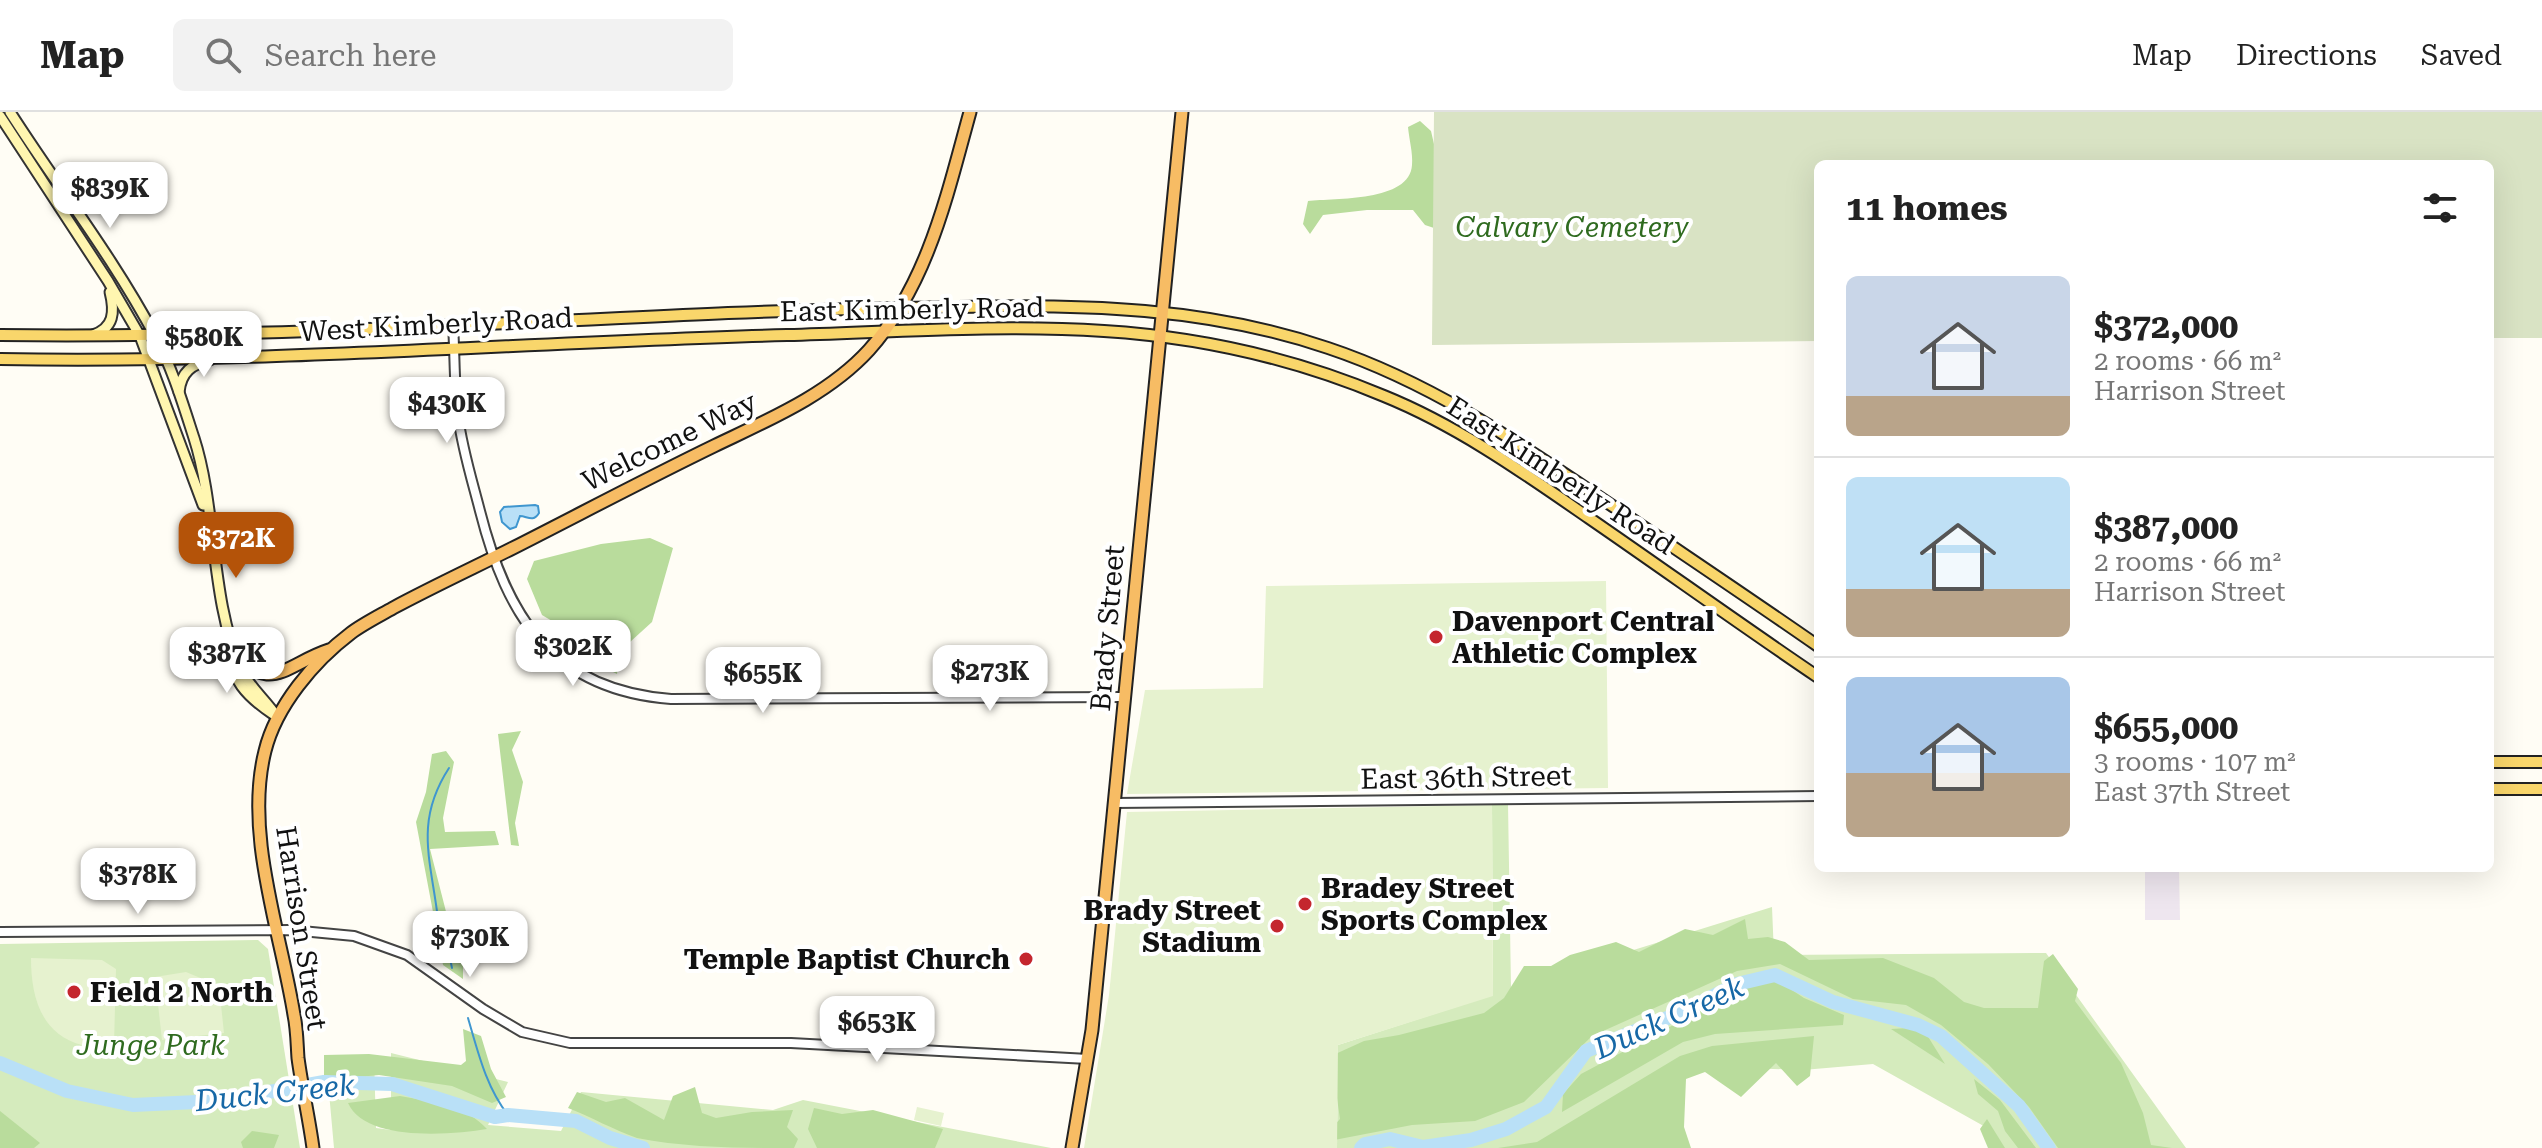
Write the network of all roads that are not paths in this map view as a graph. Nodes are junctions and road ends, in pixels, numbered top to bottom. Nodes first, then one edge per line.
1 (10, 112) edge
2 (970, 112) edge
3 (1182, 112) edge
4 (0, 116) edge
5 (108, 281) junction
6 (900, 308) junction
7 (1162, 312) junction
8 (730, 313) joint
9 (453, 325) junction
10 (884, 332) junction
11 (0, 335) edge
12 (91, 336) junction
13 (140, 336) junction
14 (155, 336) junction
15 (730, 336) joint
16 (1160, 337) junction
17 (454, 347) junction
18 (221, 357) junction
19 (0, 359) edge
20 (149, 360) junction
21 (166, 360) junction
22 (179, 395) junction
23 (209, 519) junction
24 (493, 557) junction
25 (1814, 643) edge
26 (232, 647) junction
27 (333, 649) junction
28 (1814, 674) edge
29 (1124, 697) junction
30 (277, 717) junction
31 (2494, 762) edge
32 (2542, 762) edge
33 (2494, 789) edge
34 (2542, 789) edge
35 (1814, 796) edge
36 (1114, 803) junction
37 (277, 931) junction
38 (0, 932) edge
39 (1088, 1059) junction
40 (313, 1148) edge
41 (1072, 1148) edge

1 - 14 main road
2 - 6 highway, Welcome Way
3 - 7 highway, Brady Street
4 - 5 main road
5 - 12 main road
5 - 13 main road
6 - 7 main road, East Kimberly Road
6 - 8 main road, East Kimberly Road
6 - 10 highway, Welcome Way
7 - 16 highway, Brady Street
7 - 25 main road, East Kimberly Road
8 - 9 main road, West Kimberly Road
9 - 14 main road, West Kimberly Road
9 - 17 street
10 - 15 main road, East Kimberly Road
10 - 16 main road, East Kimberly Road
10 - 24 highway, Welcome Way
11 - 12 main road, West Kimberly Road
12 - 13 main road, West Kimberly Road
13 - 14 main road, West Kimberly Road
13 - 20 main road
14 - 21 main road
15 - 17 main road, West Kimberly Road
16 - 28 main road, East Kimberly Road
16 - 29 highway, Brady Street
17 - 18 main road, West Kimberly Road
17 - 24 street
18 - 21 main road, West Kimberly Road
18 - 22 main road
19 - 20 main road, West Kimberly Road
20 - 21 main road, West Kimberly Road
20 - 23 main road
21 - 22 main road
22 - 23 main road
23 - 26 main road
24 - 27 highway, Welcome Way
24 - 29 street
26 - 27 highway
26 - 30 main road
27 - 30 highway, Welcome Way
29 - 36 highway, Brady Street
30 - 37 highway, Harrison Street
31 - 32 main road
33 - 34 main road
35 - 36 street, East 36th Street
36 - 39 highway, Brady Street
37 - 38 street
37 - 39 street
37 - 40 highway, Harrison Street
39 - 41 highway, Brady Street

